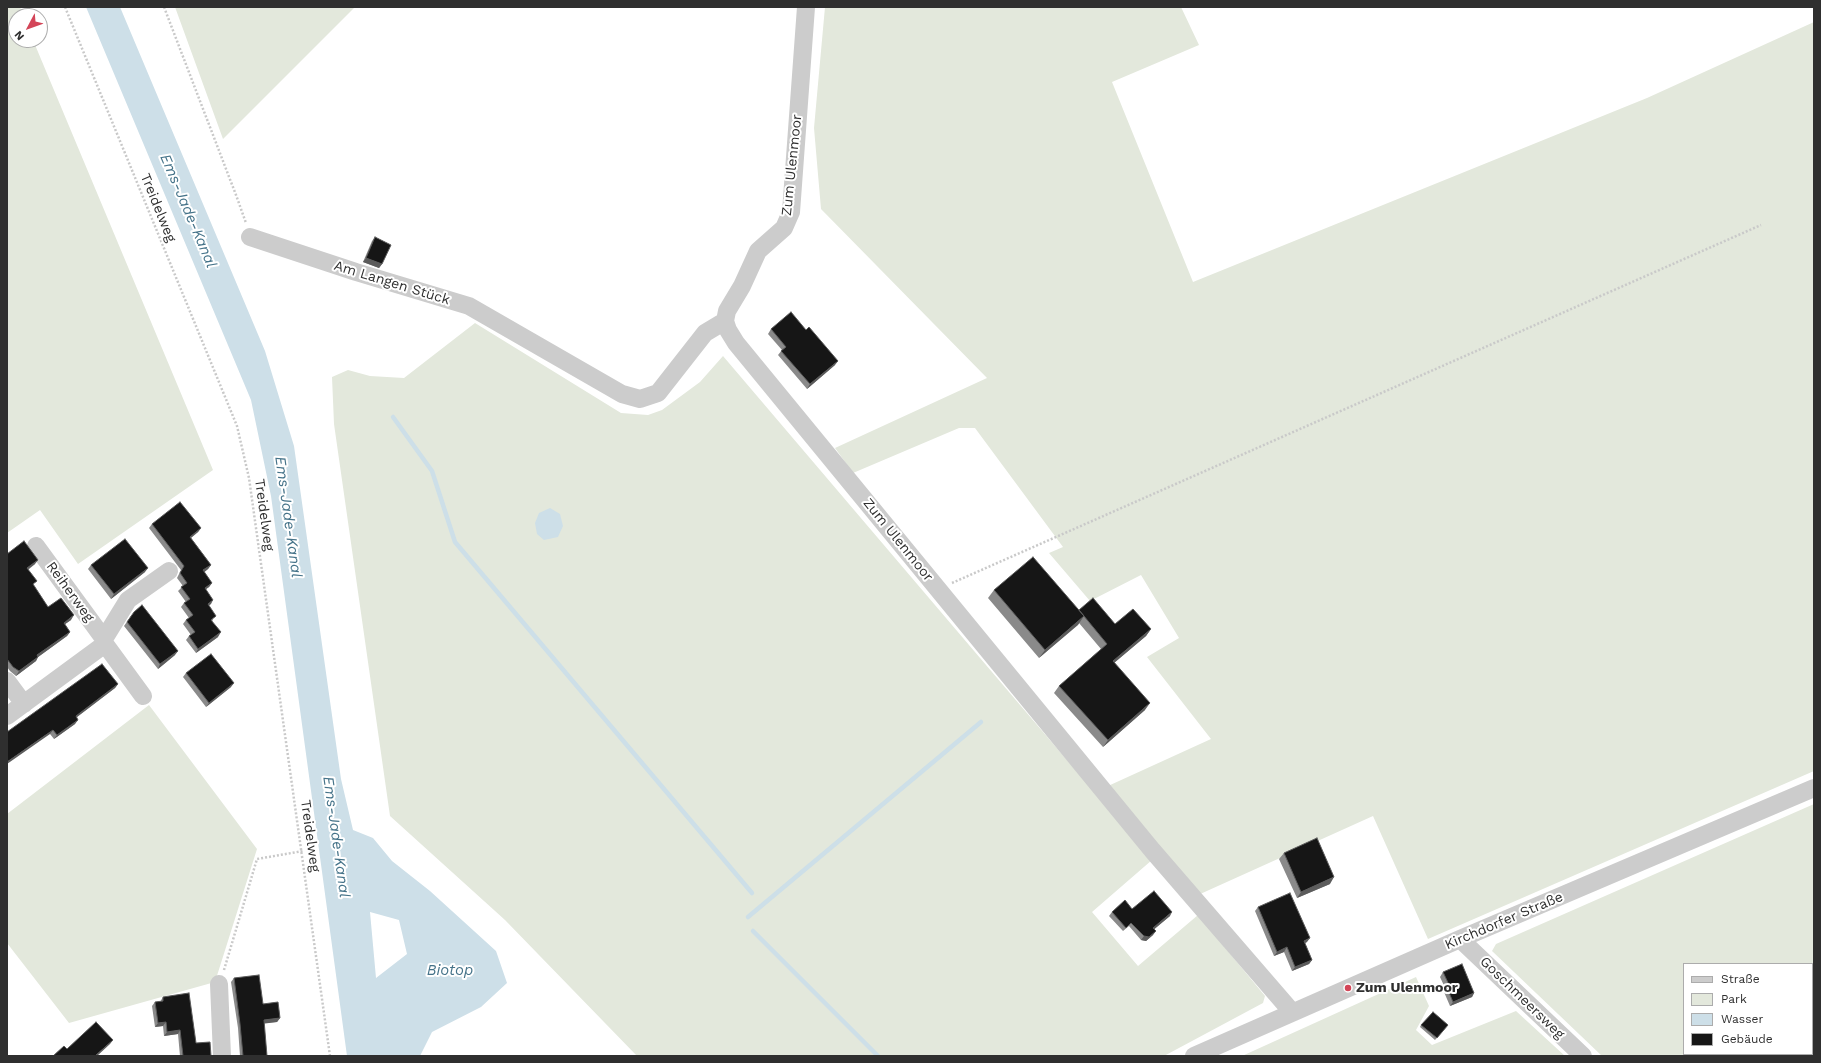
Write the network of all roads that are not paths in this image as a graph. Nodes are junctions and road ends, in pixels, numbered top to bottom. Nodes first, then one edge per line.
1 (806, 7) edge
2 (250, 237) road end
3 (725, 321) junction
4 (36, 546) dead end
5 (168, 571) dead end
6 (105, 642) junction
7 (7, 681) edge
8 (143, 696) dead end
9 (24, 704) junction
10 (7, 716) edge
11 (1814, 788) edge
12 (1460, 939) junction
13 (220, 984) road end
14 (1292, 1012) junction
15 (222, 1056) edge
16 (1194, 1056) edge
17 (1583, 1056) edge

1 - 3 street, Zum Ulenmoor
2 - 3 street, Am Langen Stück
3 - 14 street, Zum Ulenmoor
4 - 6 street, Reiherweg
5 - 6 street, Reiherweg
6 - 8 street, Reiherweg
6 - 9 street, Reiherweg
7 - 9 street
9 - 10 street, Reiherweg
11 - 12 street, Kirchdorfer Straße
12 - 14 street, Kirchdorfer Straße
12 - 17 street, Goschmeersweg
13 - 15 street
14 - 16 street, Kirchdorfer Straße

